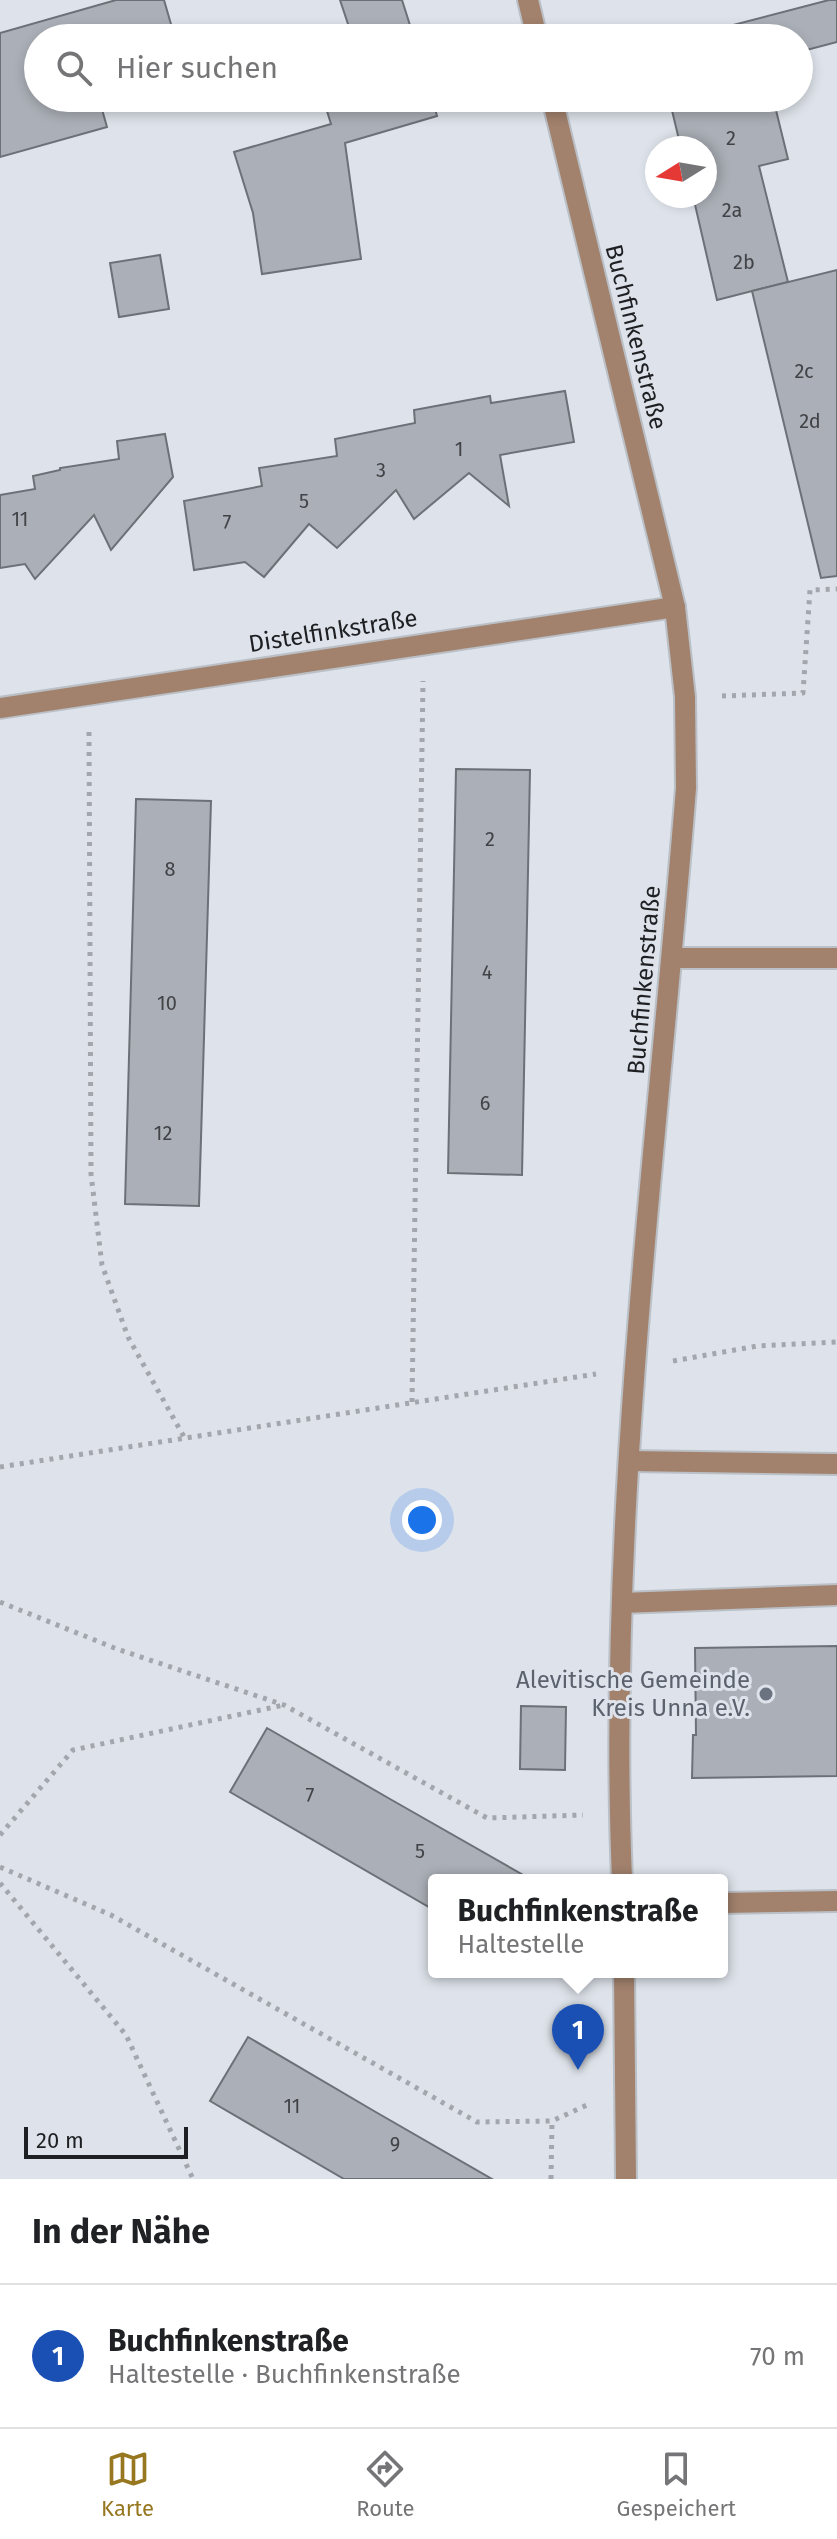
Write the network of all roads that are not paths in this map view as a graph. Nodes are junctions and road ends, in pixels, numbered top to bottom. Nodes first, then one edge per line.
1 (528, 0) edge
2 (534, 24) edge
3 (555, 112) edge
4 (675, 607) junction
5 (0, 708) edge
6 (672, 958) junction
7 (837, 958) edge
8 (629, 1461) junction
9 (837, 1464) edge
10 (837, 1595) edge
11 (622, 1603) junction
12 (622, 1874) edge
13 (837, 1901) edge
14 (728, 1903) edge
15 (624, 1978) edge
16 (626, 2179) edge

1 - 2 street
3 - 4 street, Buchfinkenstraße
4 - 5 street, Distelfinkstraße
4 - 6 street, Buchfinkenstraße
6 - 7 street
6 - 8 street, Buchfinkenstraße
8 - 9 street
8 - 11 street, Buchfinkenstraße
10 - 11 street
11 - 12 street, Buchfinkenstraße
13 - 14 street
15 - 16 street

